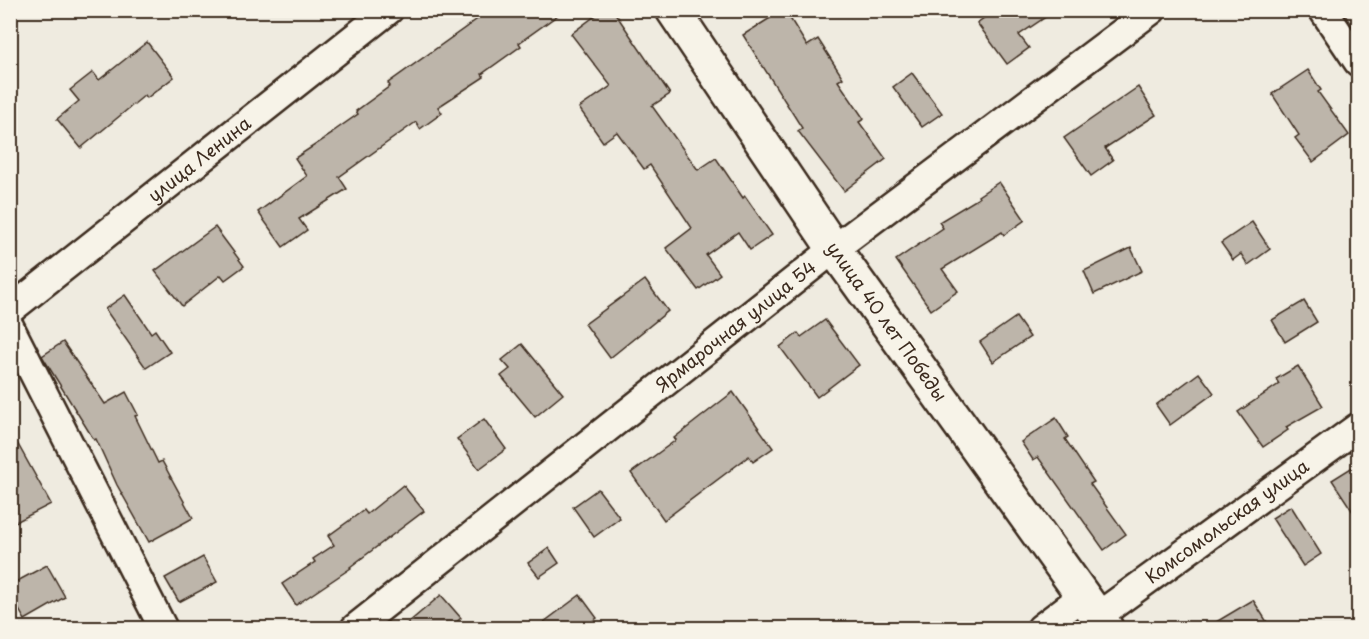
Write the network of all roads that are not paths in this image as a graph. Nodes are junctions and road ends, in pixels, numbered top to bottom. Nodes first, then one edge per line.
1 (389, 10) edge
2 (1152, 10) edge
3 (1323, 10) edge
4 (677, 12) edge
5 (1359, 62) edge
6 (834, 249) junction
7 (10, 310) edge
8 (10, 327) edge
9 (1359, 427) edge
10 (1096, 614) edge
11 (163, 628) edge
12 (355, 628) edge
13 (1041, 628) edge

1 - 7 street, улица Ленина
2 - 6 street, Ярмарочная улица 54
3 - 5 street
4 - 6 main road, улица 40 лет Победы
6 - 10 main road, улица 40 лет Победы
6 - 12 street, Ярмарочная улица 54
8 - 11 street
9 - 10 street, Комсомольская улица
10 - 13 street, Комсомольская улица

